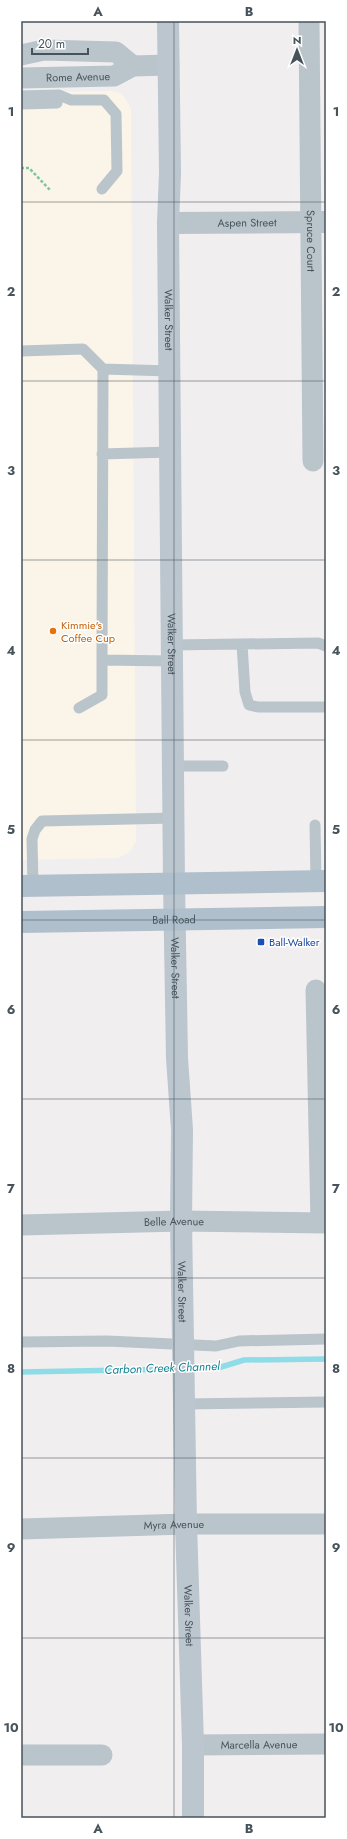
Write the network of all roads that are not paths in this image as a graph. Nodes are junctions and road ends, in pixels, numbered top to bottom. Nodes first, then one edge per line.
1 (168, 21) edge
2 (308, 21) edge
3 (21, 55) edge
4 (169, 65) junction
5 (134, 66) junction
6 (21, 78) edge
7 (21, 96) edge
8 (71, 100) junction
9 (21, 104) edge
10 (102, 189) dead end
11 (318, 222) edge
12 (168, 223) junction
13 (21, 351) edge
14 (103, 369) junction
15 (170, 371) junction
16 (170, 452) junction
17 (102, 454) junction
18 (313, 461) dead end
19 (242, 644) junction
20 (326, 646) edge
21 (172, 653) junction
22 (102, 660) junction
23 (326, 707) edge
24 (79, 708) dead end
25 (173, 766) junction
26 (222, 766) dead end
27 (174, 818) junction
28 (315, 825) dead end
29 (321, 882) edge
30 (174, 883) junction
31 (27, 886) edge
32 (326, 917) edge
33 (176, 919) junction
34 (21, 922) edge
35 (316, 990) dead end
36 (181, 1221) junction
37 (324, 1222) edge
38 (21, 1224) edge
39 (326, 1339) edge
40 (21, 1342) edge
41 (183, 1348) junction
42 (184, 1396) junction
43 (326, 1402) edge
44 (186, 1524) junction
45 (326, 1524) edge
46 (21, 1529) edge
47 (326, 1744) edge
48 (193, 1745) junction
49 (21, 1755) edge
50 (102, 1755) dead end
51 (193, 1818) edge

1 - 4 main road, Walker Street
2 - 11 street, Spruce Court
3 - 5 street, Rome Avenue
4 - 5 street, Rome Avenue
4 - 12 main road, Walker Street
5 - 6 street, Rome Avenue
7 - 8 lane
8 - 9 lane
8 - 10 lane
11 - 12 street, Aspen Street
11 - 18 street, Spruce Court
12 - 15 main road, Walker Street
13 - 14 lane
14 - 15 lane
14 - 17 lane
15 - 16 main road, Walker Street
16 - 17 lane
16 - 21 main road, Walker Street
17 - 22 lane
19 - 20 lane
19 - 21 lane
19 - 23 lane
21 - 22 lane
21 - 25 main road, Walker Street
22 - 24 lane
25 - 26 lane
25 - 27 main road, Walker Street
27 - 30 main road, Walker Street
27 - 31 lane
28 - 29 lane
29 - 30 main road
30 - 31 main road
30 - 33 main road, Walker Street
32 - 33 main road, Ball Road
33 - 34 main road, Ball Road
33 - 36 main road, Walker Street
35 - 37 street
36 - 37 street, Belle Avenue
36 - 38 street, Belle Avenue
36 - 41 main road, Walker Street
39 - 41 lane
40 - 41 lane
41 - 42 main road, Walker Street
42 - 43 lane
42 - 44 main road, Walker Street
44 - 45 street, Myra Avenue
44 - 46 street, Myra Avenue
44 - 48 main road, Walker Street
47 - 48 street, Marcella Avenue
48 - 51 main road, Walker Street
49 - 50 street

